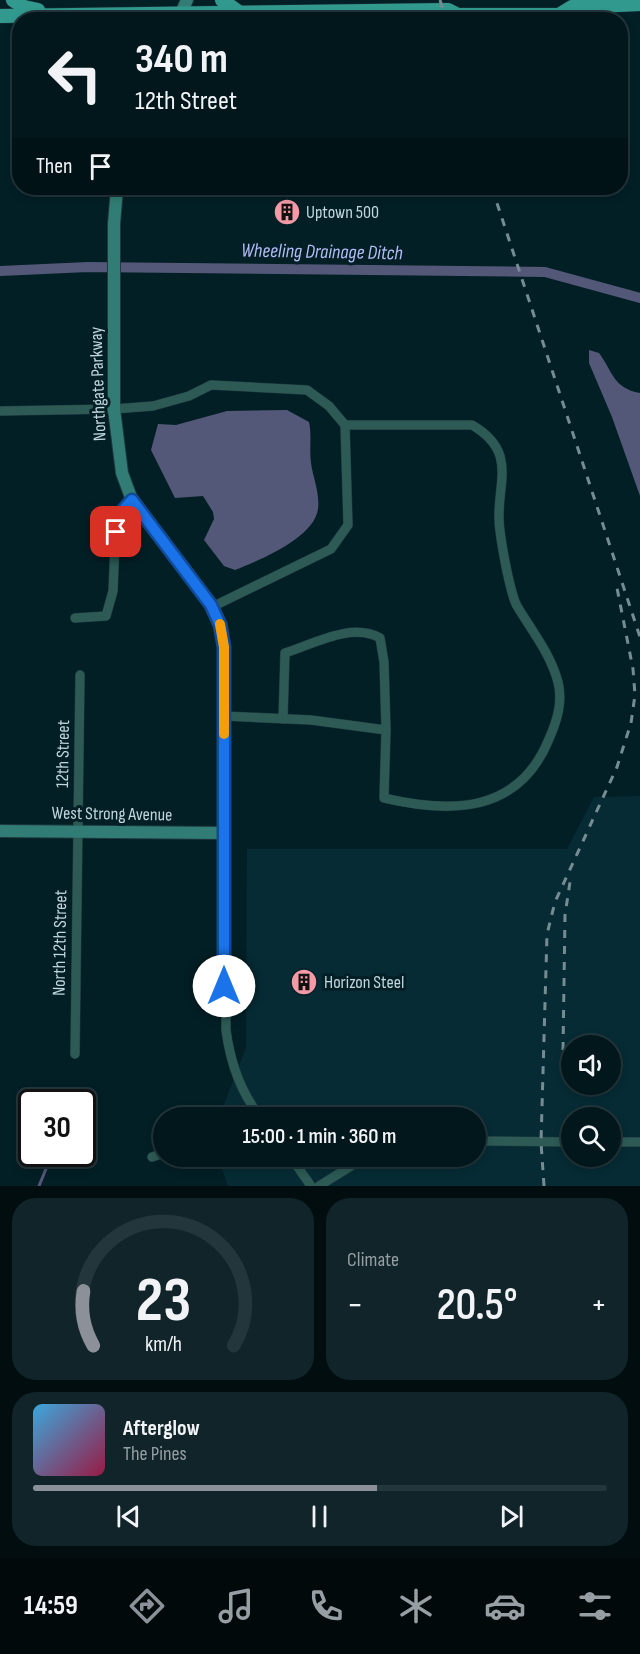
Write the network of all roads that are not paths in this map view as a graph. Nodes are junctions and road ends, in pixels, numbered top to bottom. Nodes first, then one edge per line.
1 (13, 0) edge
2 (566, 3) edge
3 (640, 4) edge
4 (451, 5) edge
5 (182, 11) edge
6 (220, 11) edge
7 (46, 12) edge
8 (266, 12) edge
9 (117, 195) edge
10 (114, 409) junction
11 (0, 411) edge
12 (345, 425) junction
13 (132, 500) junction
14 (212, 607) junction
15 (75, 618) dead end
16 (80, 675) dead end
17 (224, 716) junction
18 (283, 718) junction
19 (386, 730) junction
20 (224, 799) joint
21 (0, 831) edge
22 (78, 832) junction
23 (224, 833) junction
24 (75, 1054) dead end
25 (253, 1107) edge
26 (486, 1141) edge
27 (561, 1142) edge
28 (621, 1142) edge
29 (640, 1142) edge
30 (297, 1167) edge
31 (349, 1167) edge
32 (310, 1186) edge
33 (319, 1186) edge

1 - 7 main road
2 - 3 main road
4 - 8 main road
5 - 6 main road
9 - 10 street, Northgate Parkway
10 - 11 street
10 - 12 street
10 - 13 street, Northgate Parkway
12 - 14 street
12 - 19 street
13 - 14 street, Northgate Parkway
13 - 15 street
14 - 17 street, Northgate Parkway
16 - 22 street, 12th Street
17 - 18 street
17 - 20 street, Northgate Parkway
18 - 19 street
18 - 19 street
20 - 23 street, Northgate Parkway
21 - 22 street, West Strong Avenue
22 - 23 street, West Strong Avenue
22 - 24 street, North 12th Street
23 - 25 street, Northgate Parkway
26 - 27 street
28 - 29 street
30 - 32 street
31 - 33 street

